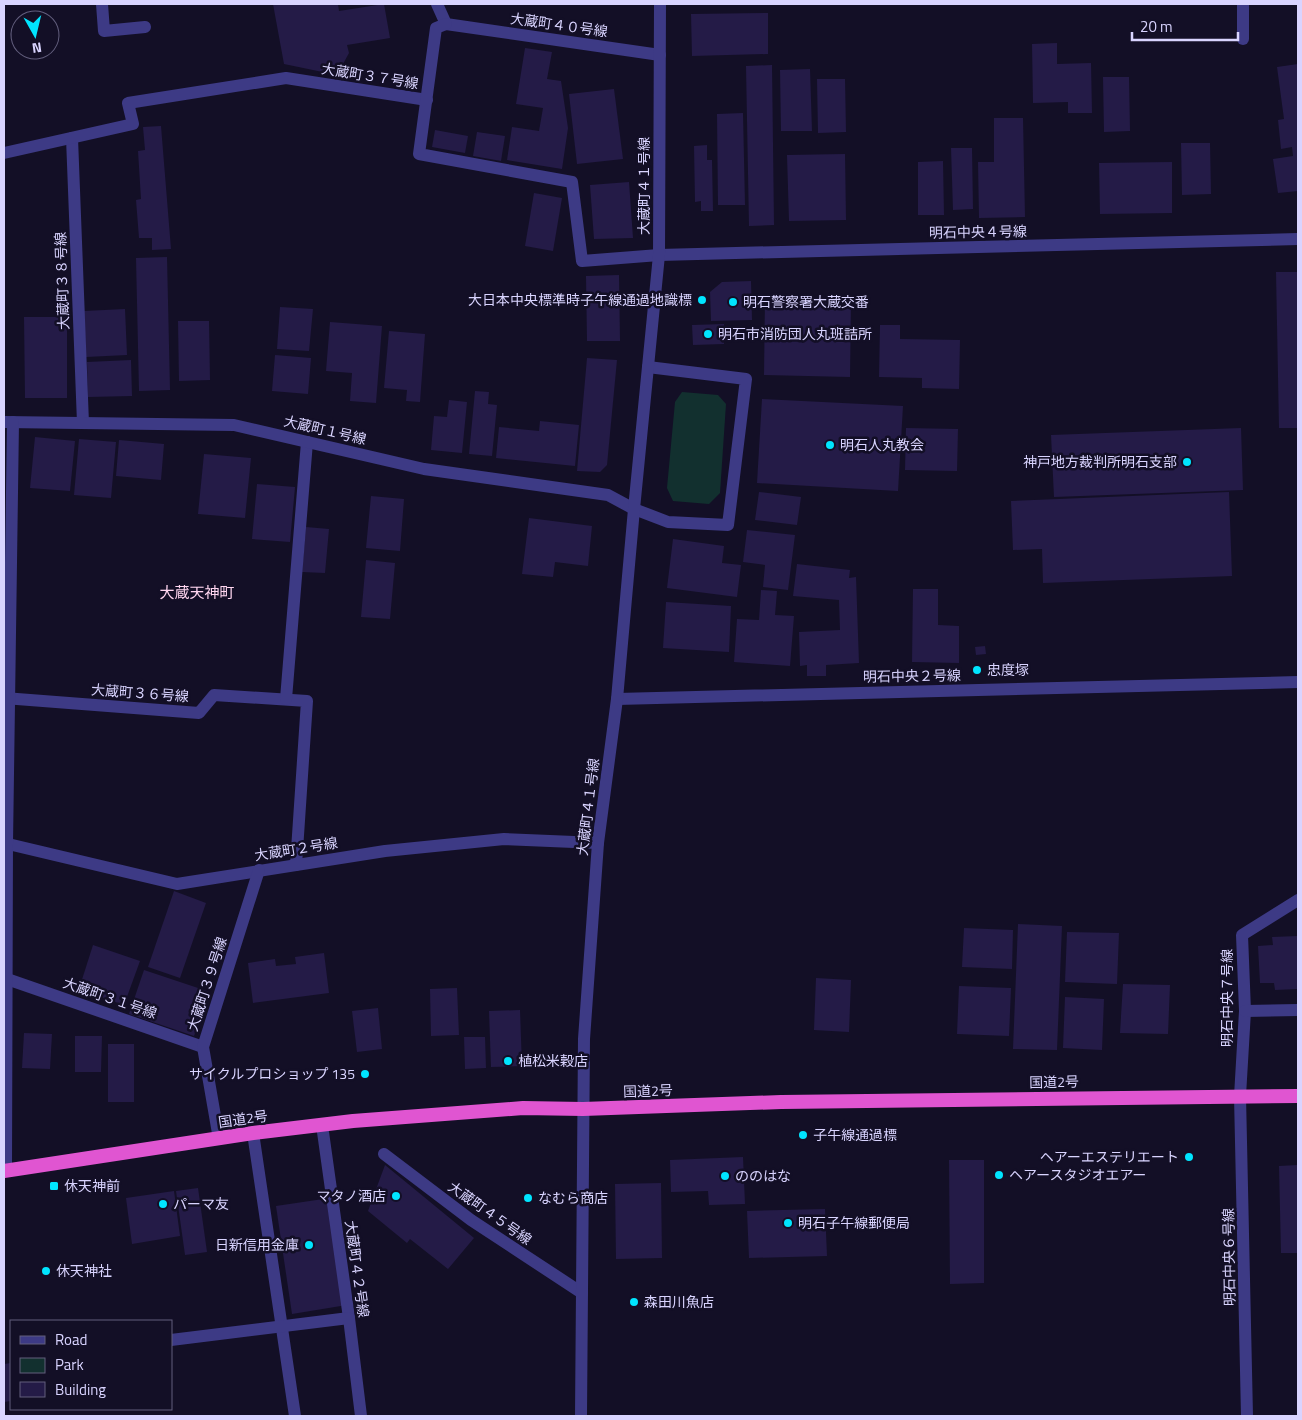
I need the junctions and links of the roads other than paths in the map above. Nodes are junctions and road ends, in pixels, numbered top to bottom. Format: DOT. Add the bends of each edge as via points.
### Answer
graph roads {
  1 [pos="102,4"];
  2 [pos="437,4"];
  3 [pos="660,4"];
  4 [pos="1243,4"];
  5 [pos="446,24"];
  6 [pos="145,27"];
  7 [pos="1244,39"];
  8 [pos="660,55"];
  9 [pos="427,100"];
  10 [pos="72,138"];
  11 [pos="4,153"];
  12 [pos="1298,239"];
  13 [pos="659,255"];
  14 [pos="648,367"];
  15 [pos="8,422"];
  16 [pos="83,423"];
  17 [pos="307,442"];
  18 [pos="634,509"];
  19 [pos="1298,682"];
  20 [pos="6,698"];
  21 [pos="617,698"];
  22 [pos="286,700"];
  23 [pos="6,844"];
  24 [pos="598,844"];
  25 [pos="296,865"];
  26 [pos="259,870"];
  27 [pos="1298,900"];
  28 [pos="5,962"];
  29 [pos="7,979"];
  30 [pos="1298,1010"];
  31 [pos="1245,1011"];
  32 [pos="203,1047"];
  33 [pos="1240,1096"];
  34 [pos="1298,1096"];
  35 [pos="583,1109"];
  36 [pos="322,1125"];
  37 [pos="253,1133"];
  38 [pos="219,1138"];
  39 [pos="384,1154"];
  40 [pos="5,1170"];
  41 [pos="582,1293"];
  42 [pos="348,1318"];
  43 [pos="282,1326"];
  44 [pos="172,1340"];
  45 [pos="295,1416"];
  46 [pos="361,1416"];
  47 [pos="581,1416"];
  48 [pos="1247,1416"];
  1 -- 6 [label="street" via="104,31"];
  2 -- 5 [label="street"];
  3 -- 8 [label="street, 大蔵町４１号線"];
  4 -- 7 [label="street"];
  5 -- 8 [label="street, 大蔵町４０号線"];
  5 -- 9 [label="street" via="436,28"];
  8 -- 13 [label="street, 大蔵町４１号線"];
  9 -- 10 [label="street, 大蔵町３７号線" via="286,78 128,103 133,124"];
  9 -- 13 [label="street, 大蔵町３７号線" via="419,154 572,182 582,261"];
  10 -- 11 [label="street, 大蔵町３７号線"];
  10 -- 16 [label="street, 大蔵町３８号線"];
  12 -- 13 [label="street, 明石中央４号線"];
  13 -- 14 [label="street, 大蔵町４１号線"];
  14 -- 18 [label="street, 大蔵町４１号線"];
  14 -- 18 [label="street" via="746,379 728,525 668,522"];
  15 -- 16 [label="street, 大蔵町１号線"];
  15 -- 20 [label="street"];
  16 -- 17 [label="street, 大蔵町１号線" via="234,425"];
  17 -- 18 [label="street, 大蔵町１号線" via="424,469 608,495"];
  17 -- 22 [label="street"];
  18 -- 21 [label="street, 大蔵町４１号線"];
  19 -- 21 [label="street, 明石中央２号線"];
  20 -- 22 [label="street, 大蔵町３６号線" via="199,713 214,695"];
  20 -- 23 [label="street"];
  21 -- 24 [label="street, 大蔵町４１号線"];
  22 -- 25 [label="street, 大蔵町３６号線" via="307,701"];
  23 -- 26 [label="street, 大蔵町２号線" via="177,884"];
  23 -- 28 [label="street"];
  24 -- 25 [label="street, 大蔵町２号線" via="504,839 385,851"];
  24 -- 35 [label="street, 大蔵町４１号線" via="584,1039"];
  25 -- 26 [label="street, 大蔵町２号線"];
  26 -- 32 [label="street, 大蔵町３９号線"];
  27 -- 31 [label="street, 明石中央７号線" via="1242,936"];
  28 -- 29 [label="street"];
  29 -- 32 [label="street, 大蔵町３１号線"];
  29 -- 40 [label="street"];
  30 -- 31 [label="street"];
  31 -- 33 [label="street, 明石中央７号線"];
  32 -- 38 [label="street, 大蔵町３９号線"];
  33 -- 34 [label="highway, 国道2号"];
  33 -- 35 [label="highway, 国道2号" via="780,1102"];
  33 -- 48 [label="street, 明石中央６号線"];
  35 -- 36 [label="highway, 国道2号" via="523,1108"];
  35 -- 41 [label="street, 大蔵町４１号線"];
  36 -- 37 [label="highway, 国道2号"];
  36 -- 42 [label="street, 大蔵町４２号線"];
  37 -- 38 [label="highway, 国道2号"];
  37 -- 43 [label="street"];
  38 -- 40 [label="highway, 国道2号"];
  39 -- 41 [label="street, 大蔵町４５号線" via="471,1220"];
  41 -- 47 [label="street, 大蔵町４１号線"];
  42 -- 43 [label="street"];
  42 -- 46 [label="street, 大蔵町４２号線"];
  43 -- 44 [label="street"];
  43 -- 45 [label="street"];
}
